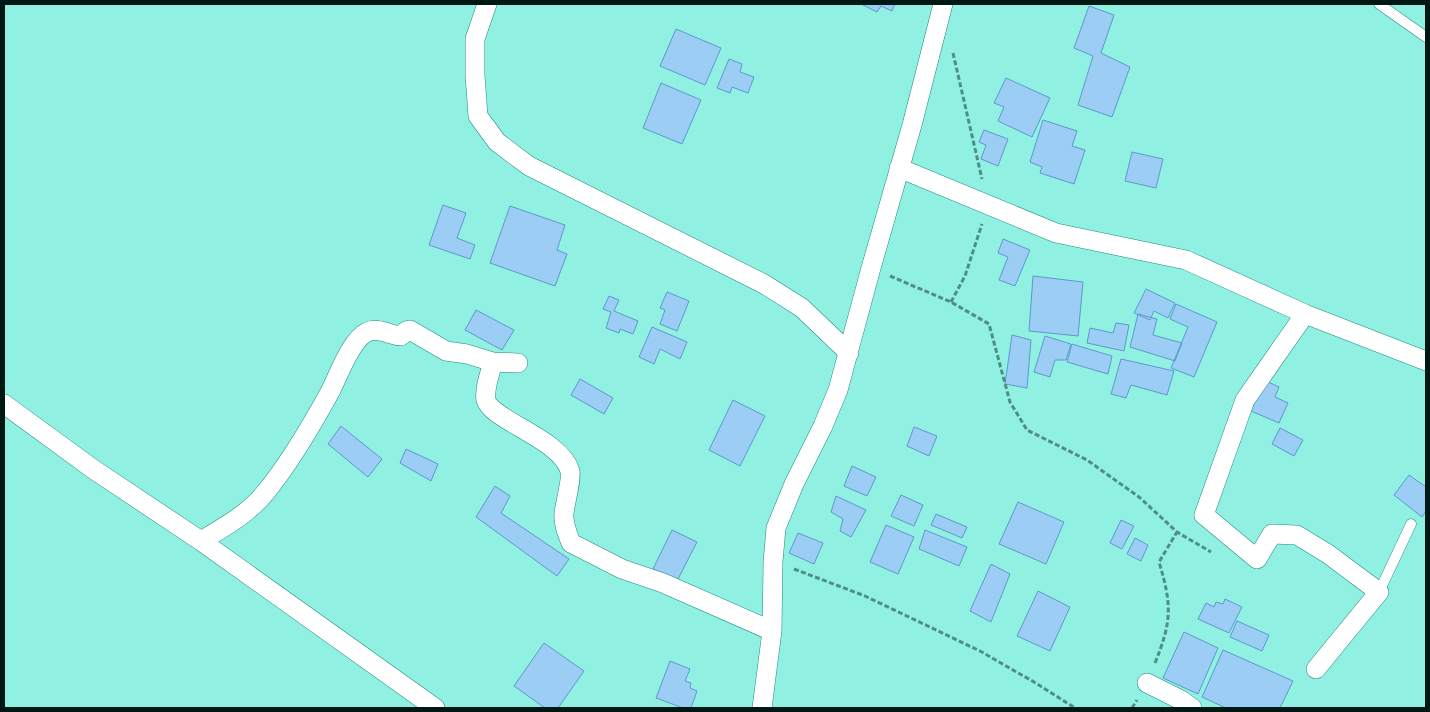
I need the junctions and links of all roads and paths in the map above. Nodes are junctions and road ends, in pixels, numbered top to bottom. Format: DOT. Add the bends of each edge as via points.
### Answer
graph roads {
  1 [pos="487,4"];
  2 [pos="943,4"];
  3 [pos="1379,4"];
  4 [pos="1426,37"];
  5 [pos="951,46"];
  6 [pos="899,168"];
  7 [pos="987,205"];
  8 [pos="871,268"];
  9 [pos="951,302"];
  10 [pos="1305,314"];
  11 [pos="849,353"];
  12 [pos="1426,361"];
  13 [pos="493,362"];
  14 [pos="518,363"];
  15 [pos="4,404"];
  16 [pos="1411,524"];
  17 [pos="1177,532"];
  18 [pos="201,541"];
  19 [pos="1212,552"];
  20 [pos="773,562"];
  21 [pos="1379,592"];
  22 [pos="772,631"];
  23 [pos="1316,669"];
  24 [pos="1147,683"];
  25 [pos="434,708"];
  26 [pos="762,708"];
  27 [pos="1075,708"];
  28 [pos="1132,708"];
  29 [pos="1192,708"];
  1 -- 11 [label="street" via="475,39 478,116 497,142 529,166 764,284 802,308"];
  2 -- 6 [label="street"];
  3 -- 4 [label="lane"];
  5 -- 7 [label="path"];
  6 -- 7 [label="street"];
  6 -- 8 [label="street"];
  7 -- 9 [label="path" via="965,276"];
  7 -- 10 [label="street" via="1056,233 1186,260"];
  8 -- 9 [label="path"];
  8 -- 11 [label="street"];
  9 -- 17 [label="path" via="989,324 1010,402 1027,430 1087,460 1139,497"];
  10 -- 12 [label="street"];
  10 -- 21 [label="street" via="1244,400 1204,515 1257,559 1272,534 1297,535"];
  11 -- 20 [label="street" via="823,426 776,528"];
  13 -- 14 [label="street"];
  13 -- 18 [label="street" via="446,351 410,330 400,336 368,331 354,346 302,438 265,493 246,512"];
  13 -- 22 [label="street" via="486,400 490,408 551,447 571,472 564,515 571,543 622,569 663,583"];
  15 -- 18 [label="street" via="93,469"];
  16 -- 21 [label="lane"];
  17 -- 19 [label="path"];
  17 -- 24 [label="path" via="1159,562 1169,614 1166,637"];
  18 -- 25 [label="street"];
  20 -- 22 [label="street"];
  20 -- 27 [label="path" via="865,596 940,631 1004,664"];
  21 -- 23 [label="street"];
  22 -- 26 [label="street"];
  24 -- 28 [label="path"];
  24 -- 29 [label="street"];
}
